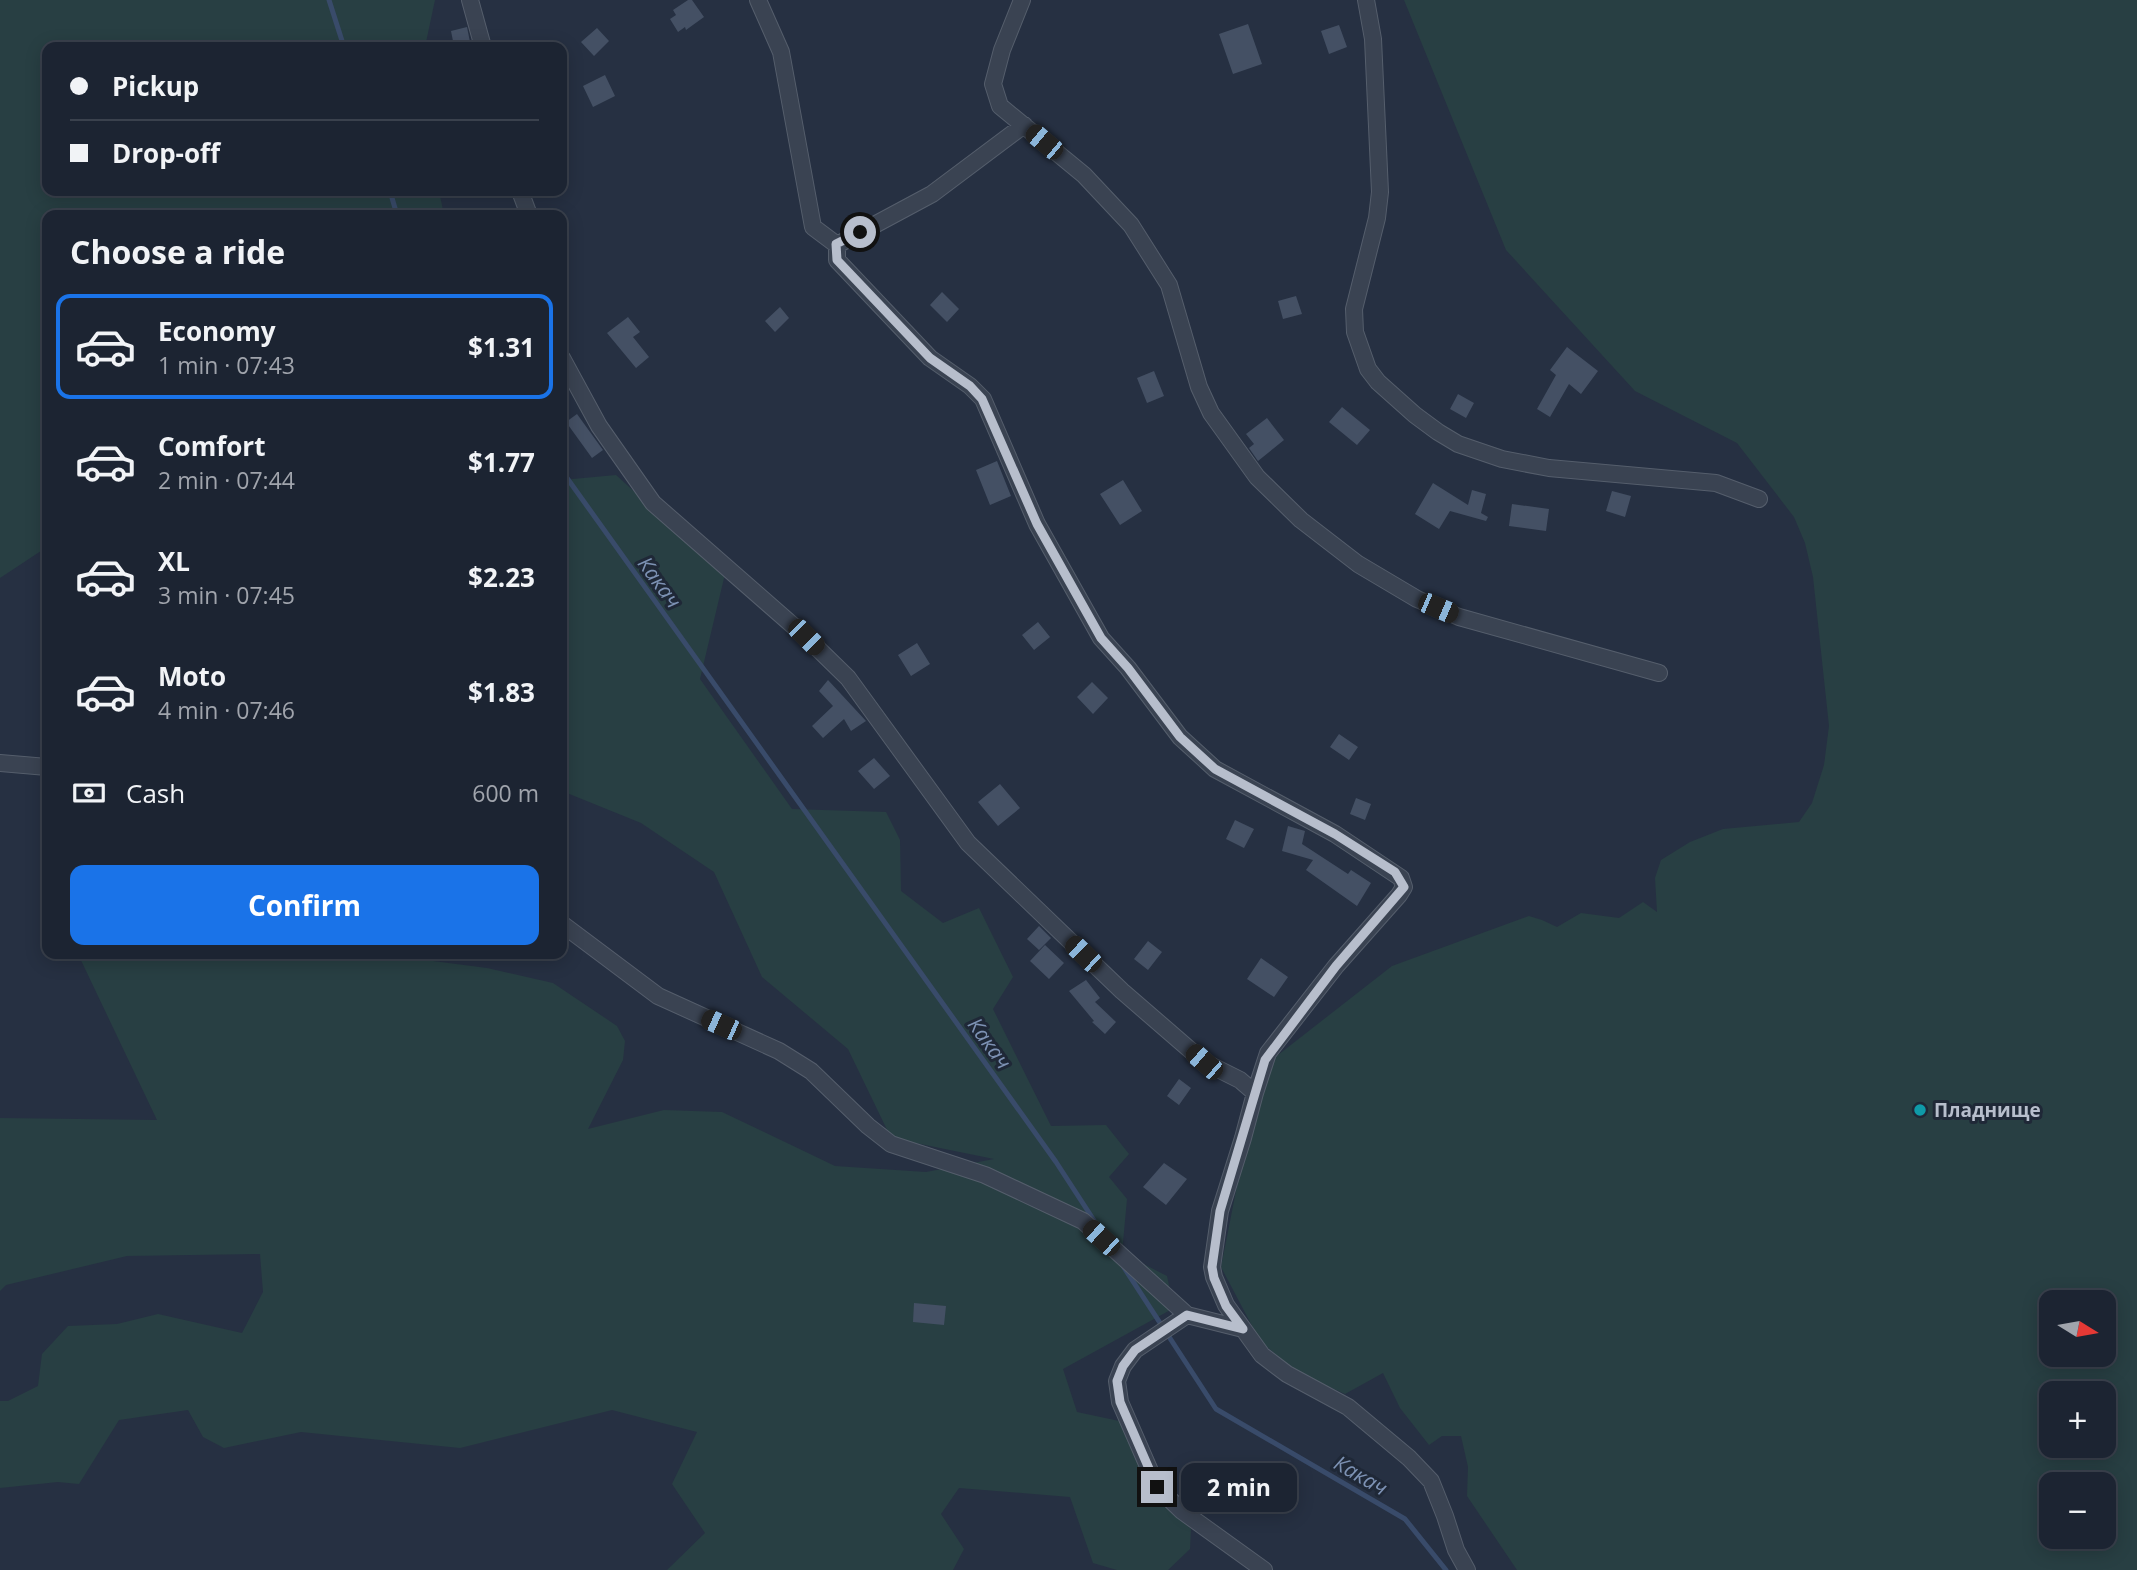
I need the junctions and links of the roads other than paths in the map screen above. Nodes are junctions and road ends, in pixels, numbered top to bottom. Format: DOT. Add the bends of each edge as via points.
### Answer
graph roads {
  1 [pos="470,0"];
  2 [pos="758,0"];
  3 [pos="1022,0"];
  4 [pos="1366,0"];
  5 [pos="482,42"];
  6 [pos="1024,125"];
  7 [pos="836,244"];
  8 [pos="567,367"];
  9 [pos="1759,499"];
  10 [pos="1659,673"];
  11 [pos="0,763"];
  12 [pos="42,767"];
  13 [pos="567,928"];
  14 [pos="1255,1093"];
  15 [pos="1180,1319"];
  16 [pos="1243,1329"];
  17 [pos="1264,1570"];
  18 [pos="1467,1570"];
  1 -- 5 [label="street"];
  2 -- 7 [label="street" via="781,52 813,227"];
  3 -- 6 [label="street" via="993,84 1000,106"];
  4 -- 9 [label="street" via="1373,39 1380,192 1354,309 1361,354 1373,376 1438,432 1502,459 1549,468 1716,483"];
  6 -- 7 [label="street" via="932,194"];
  6 -- 10 [label="street" via="1084,175 1131,225 1168,285 1211,413 1257,477 1301,520 1358,564 1417,599 1460,617"];
  7 -- 14 [label="street" via="837,260 848,273 930,358 982,399 1037,524 1101,638 1180,737 1215,769 1335,834 1401,878 1404,887 1399,895 1268,1053"];
  8 -- 14 [label="street" via="599,426 653,503 848,678 968,843 1122,991 1204,1062"];
  11 -- 12 [label="street"];
  13 -- 15 [label="street" via="658,996 811,1070 891,1144 985,1175 1083,1222"];
  14 -- 16 [label="street" via="1220,1211 1212,1267 1226,1306"];
  15 -- 16 [label="street"];
  15 -- 17 [label="street" via="1135,1350 1123,1366 1117,1381 1120,1402 1157,1487 1182,1511"];
  16 -- 18 [label="street" via="1262,1355 1349,1407 1431,1481 1455,1550"];
}
